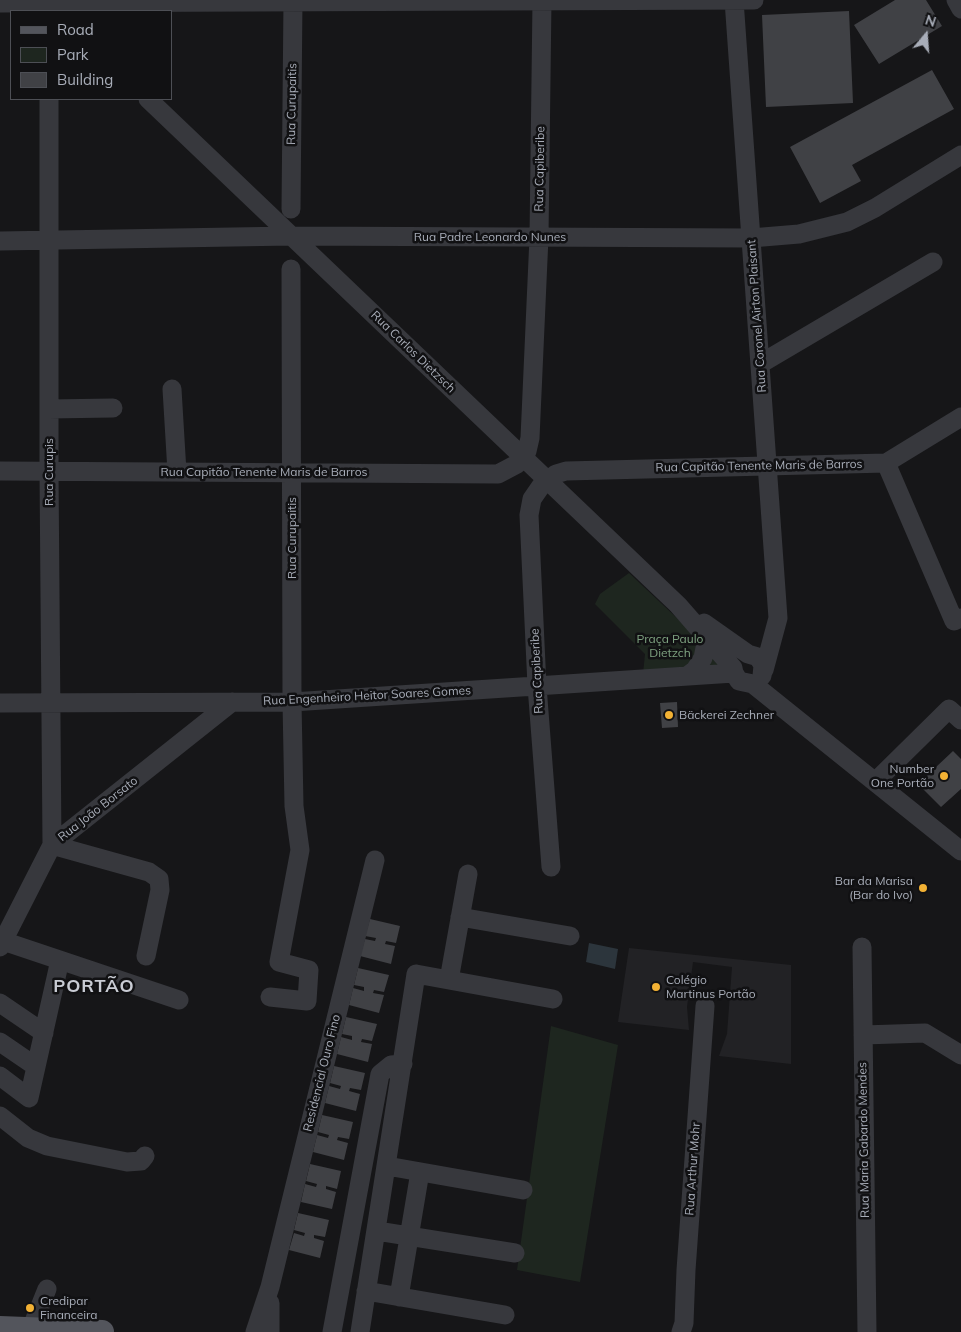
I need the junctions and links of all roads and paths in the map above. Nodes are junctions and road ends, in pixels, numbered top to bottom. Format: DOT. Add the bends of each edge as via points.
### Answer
graph roads {
  1 [pos="734,0"];
  2 [pos="754,0"];
  3 [pos="956,0"];
  4 [pos="293,1"];
  5 [pos="542,1"];
  6 [pos="0,2"];
  7 [pos="49,5"];
  8 [pos="961,9"];
  9 [pos="49,100"];
  10 [pos="149,100"];
  11 [pos="961,155"];
  12 [pos="290,209"];
  13 [pos="291,236"];
  14 [pos="539,237"];
  15 [pos="751,238"];
  16 [pos="0,241"];
  17 [pos="50,241"];
  18 [pos="933,262"];
  19 [pos="291,269"];
  20 [pos="760,364"];
  21 [pos="172,389"];
  22 [pos="113,408"];
  23 [pos="49,409"];
  24 [pos="961,417"];
  25 [pos="523,457"];
  26 [pos="886,463"];
  27 [pos="768,466"];
  28 [pos="0,471"];
  29 [pos="49,471"];
  30 [pos="177,472"];
  31 [pos="291,472"];
  32 [pos="547,480"];
  33 [pos="678,605"];
  34 [pos="958,619"];
  35 [pos="775,632"];
  36 [pos="707,638"];
  37 [pos="748,654"];
  38 [pos="734,670"];
  39 [pos="687,676"];
  40 [pos="760,676"];
  41 [pos="537,686"];
  42 [pos="232,702"];
  43 [pos="292,702"];
  44 [pos="0,703"];
  45 [pos="52,703"];
  46 [pos="961,720"];
  47 [pos="875,782"];
  48 [pos="52,845"];
  49 [pos="961,851"];
  50 [pos="375,860"];
  51 [pos="551,867"];
  52 [pos="468,874"];
  53 [pos="460,917"];
  54 [pos="570,936"];
  55 [pos="1,944"];
  56 [pos="862,947"];
  57 [pos="146,956"];
  58 [pos="60,960"];
  59 [pos="449,980"];
  60 [pos="270,997"];
  61 [pos="553,999"];
  62 [pos="179,1000"];
  63 [pos="0,1003"];
  64 [pos="705,1006"];
  65 [pos="44,1033"];
  66 [pos="863,1035"];
  67 [pos="0,1042"];
  68 [pos="961,1055"];
  69 [pos="403,1064"];
  70 [pos="35,1066"];
  71 [pos="0,1076"];
  72 [pos="0,1116"];
  73 [pos="145,1156"];
  74 [pos="387,1166"];
  75 [pos="420,1172"];
  76 [pos="523,1190"];
  77 [pos="377,1231"];
  78 [pos="409,1236"];
  79 [pos="515,1253"];
  80 [pos="270,1287"];
  81 [pos="47,1289"];
  82 [pos="366,1291"];
  83 [pos="399,1297"];
  84 [pos="505,1315"];
  85 [pos="0,1328"];
  86 [pos="31,1329"];
  87 [pos="64,1331"];
  88 [pos="102,1332"];
  89 [pos="255,1332"];
  90 [pos="270,1332"];
  91 [pos="332,1332"];
  92 [pos="360,1332"];
  93 [pos="681,1332"];
  94 [pos="866,1332"];
  1 -- 2 [label="street"];
  1 -- 5 [label="street"];
  1 -- 15 [label="street, Rua Coronel Airton Plaisant"];
  3 -- 8 [label="street"];
  4 -- 5 [label="street"];
  4 -- 7 [label="street"];
  4 -- 12 [label="street, Rua Curupaitis"];
  5 -- 14 [label="street, Rua Capiberibe"];
  6 -- 7 [label="street"];
  9 -- 17 [label="street, Rua Curupis"];
  10 -- 13 [label="street, Rua Carlos Dietzsch"];
  11 -- 15 [label="street, Rua Padre Leonardo Nunes" via="876,208 847,222 799,234"];
  13 -- 14 [label="street, Rua Padre Leonardo Nunes"];
  13 -- 17 [label="street, Rua Padre Leonardo Nunes"];
  13 -- 25 [label="street, Rua Carlos Dietzsch"];
  14 -- 15 [label="street, Rua Padre Leonardo Nunes"];
  14 -- 25 [label="street, Rua Capiberibe" via="530,438"];
  15 -- 20 [label="street, Rua Coronel Airton Plaisant"];
  16 -- 17 [label="street, Rua Padre Leonardo Nunes"];
  17 -- 23 [label="street, Rua Curupis"];
  18 -- 20 [label="street"];
  19 -- 31 [label="street, Rua Curupaitis"];
  20 -- 27 [label="street, Rua Coronel Airton Plaisant"];
  21 -- 30 [label="street"];
  22 -- 23 [label="street"];
  23 -- 29 [label="street, Rua Curupis"];
  24 -- 26 [label="street"];
  25 -- 31 [label="street, Rua Capitão Tenente Maris de Barros" via="514,467 498,474"];
  25 -- 32 [label="street, Rua Carlos Dietzsch"];
  26 -- 27 [label="street, Rua Capitão Tenente Maris de Barros"];
  26 -- 34 [label="street"];
  27 -- 32 [label="street, Rua Capitão Tenente Maris de Barros" via="566,471"];
  27 -- 35 [label="street, Rua Coronel Airton Plaisant" via="778,618"];
  28 -- 29 [label="street, Rua Capitão Tenente Maris de Barros"];
  29 -- 30 [label="street, Rua Capitão Tenente Maris de Barros"];
  29 -- 45 [label="street, Rua Curupis"];
  30 -- 31 [label="street, Rua Capitão Tenente Maris de Barros"];
  31 -- 43 [label="street, Rua Curupaitis"];
  32 -- 33 [label="street, Rua Carlos Dietzsch"];
  32 -- 41 [label="street, Rua Capiberibe" via="536,492 528,515"];
  33 -- 36 [label="street, Rua Carlos Dietzsch"];
  33 -- 37 [label="street, Rua Carlos Dietzsch"];
  35 -- 37 [label="street"];
  35 -- 40 [label="street, Rua Coronel Airton Plaisant"];
  36 -- 38 [label="street, Rua Carlos Dietzsch"];
  36 -- 39 [label="street" via="703,658"];
  37 -- 38 [label="street" via="738,658"];
  37 -- 40 [label="street, Rua Carlos Dietzsch" via="761,661"];
  38 -- 39 [label="street, Rua Engenheiro Heitor Soares Gomes"];
  38 -- 40 [label="street, Rua Carlos Dietzsch" via="739,681"];
  39 -- 41 [label="street, Rua Engenheiro Heitor Soares Gomes"];
  40 -- 47 [label="street, Rua Carlos Dietzsch" via="815,733"];
  41 -- 43 [label="street, Rua Engenheiro Heitor Soares Gomes"];
  41 -- 51 [label="street, Rua Capiberibe"];
  42 -- 43 [label="street, Rua Engenheiro Heitor Soares Gomes"];
  42 -- 45 [label="street, Rua Engenheiro Heitor Soares Gomes"];
  42 -- 48 [label="street, Rua João Borsato"];
  43 -- 60 [label="street, Rua Curupaitis" via="294,806 300,850 279,962 309,970 307,1001"];
  44 -- 45 [label="street, Rua Engenheiro Heitor Soares Gomes"];
  45 -- 48 [label="street, Rua Curupis"];
  46 -- 47 [label="street" via="949,709"];
  47 -- 49 [label="street, Rua Carlos Dietzsch"];
  48 -- 55 [label="street, Rua João Borsato"];
  48 -- 57 [label="street" via="149,872 159,879 160,890"];
  50 -- 80 [label="street, Residencial Ouro Fino"];
  52 -- 53 [label="street"];
  53 -- 54 [label="street"];
  53 -- 59 [label="street"];
  55 -- 58 [label="street"];
  56 -- 66 [label="street, Rua Maria Gabardo Mendes"];
  58 -- 62 [label="street"];
  58 -- 65 [label="street"];
  59 -- 61 [label="street"];
  59 -- 69 [label="street" via="416,974"];
  63 -- 65 [label="street"];
  64 -- 93 [label="street, Rua Arthur Mohr"];
  65 -- 70 [label="street"];
  66 -- 68 [label="street" via="925,1033"];
  66 -- 94 [label="street, Rua Maria Gabardo Mendes"];
  67 -- 70 [label="street"];
  69 -- 74 [label="street"];
  69 -- 91 [label="street" via="391,1065 380,1074"];
  70 -- 71 [label="street" via="29,1098"];
  72 -- 73 [label="street" via="28,1138 47,1146 128,1162 141,1161"];
  74 -- 75 [label="street"];
  74 -- 77 [label="street"];
  75 -- 76 [label="street"];
  75 -- 78 [label="street"];
  77 -- 78 [label="street"];
  77 -- 82 [label="street"];
  78 -- 79 [label="street"];
  78 -- 83 [label="street"];
  80 -- 89 [label="street, Residencial Ouro Fino"];
  80 -- 90 [label="street, Residencial Ouro Fino"];
  81 -- 86 [label="street"];
  82 -- 83 [label="street"];
  82 -- 92 [label="street"];
  83 -- 84 [label="street"];
  85 -- 86 [label="main road"];
  86 -- 87 [label="main road"];
  87 -- 88 [label="main road"];
}
